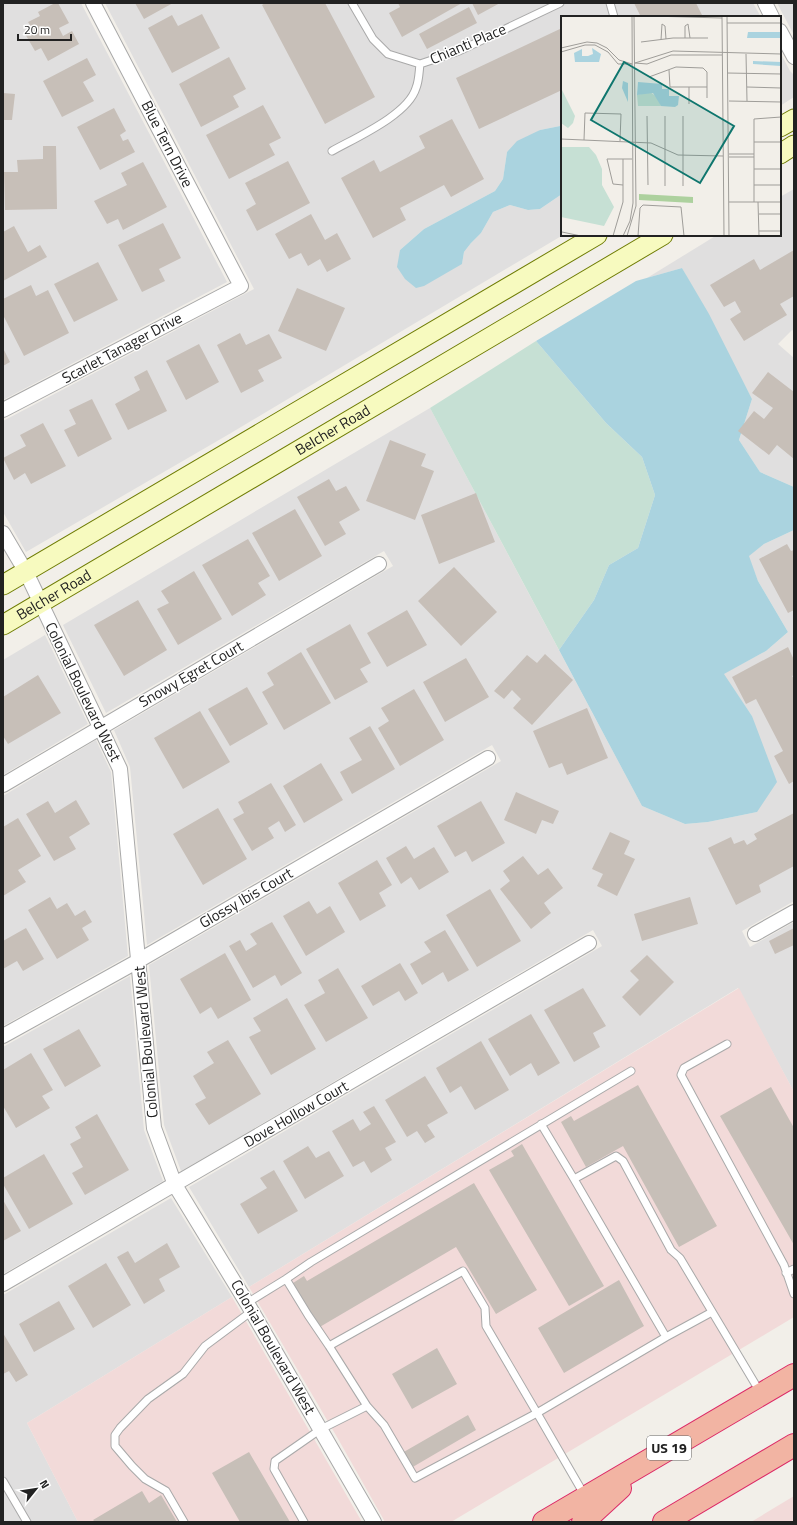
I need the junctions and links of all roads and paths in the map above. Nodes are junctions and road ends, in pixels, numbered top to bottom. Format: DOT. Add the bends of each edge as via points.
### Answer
graph roads {
  1 [pos="93,3"];
  2 [pos="352,3"];
  3 [pos="560,3"];
  4 [pos="610,3"];
  5 [pos="765,3"];
  6 [pos="614,16"];
  7 [pos="772,16"];
  8 [pos="781,33"];
  9 [pos="794,57"];
  10 [pos="420,64"];
  11 [pos="794,119"];
  12 [pos="781,126"];
  13 [pos="794,145"];
  14 [pos="332,151"];
  15 [pos="781,153"];
  16 [pos="794,158"];
  17 [pos="781,165"];
  18 [pos="595,236"];
  19 [pos="661,236"];
  20 [pos="241,286"];
  21 [pos="3,410"];
  22 [pos="3,533"];
  23 [pos="379,564"];
  24 [pos="26,572"];
  25 [pos="3,586"];
  26 [pos="40,603"];
  27 [pos="3,625"];
  28 [pos="101,727"];
  29 [pos="488,758"];
  30 [pos="3,785"];
  31 [pos="794,912"];
  32 [pos="755,934"];
  33 [pos="589,943"];
  34 [pos="138,961"];
  35 [pos="3,1036"];
  36 [pos="728,1044"];
  37 [pos="631,1071"];
  38 [pos="541,1124"];
  39 [pos="574,1179"];
  40 [pos="175,1185"];
  41 [pos="794,1269"];
  42 [pos="786,1273"];
  43 [pos="286,1279"];
  44 [pos="3,1284"];
  45 [pos="794,1294"];
  46 [pos="250,1307"];
  47 [pos="712,1312"];
  48 [pos="666,1337"];
  49 [pos="329,1346"];
  50 [pos="794,1375"];
  51 [pos="761,1394"];
  52 [pos="367,1406"];
  53 [pos="537,1413"];
  54 [pos="321,1429"];
  55 [pos="794,1435"];
  56 [pos="794,1445"];
  57 [pos="653,1458"];
  58 [pos="755,1469"];
  59 [pos="3,1481"];
  60 [pos="585,1498"];
  61 [pos="27,1522"];
  62 [pos="184,1522"];
  63 [pos="304,1522"];
  64 [pos="374,1522"];
  65 [pos="544,1522"];
  66 [pos="583,1522"];
  67 [pos="664,1522"];
  1 -- 20 [label="street, Blue Tern Drive"];
  2 -- 10 [label="lane, Chianti Place" via="373,40 388,54"];
  3 -- 10 [label="lane, Chianti Place" via="459,51"];
  4 -- 6 [label="lane"];
  5 -- 7 [label="street"];
  8 -- 9 [label="street"];
  10 -- 14 [label="lane" via="416,89 405,106 388,120"];
  11 -- 12 [label="main road"];
  13 -- 15 [label="main road"];
  16 -- 17 [label="main road"];
  18 -- 24 [label="main road"];
  19 -- 26 [label="main road, Belcher Road"];
  20 -- 21 [label="street, Scarlet Tanager Drive"];
  22 -- 24 [label="street, Colonial Boulevard West"];
  23 -- 28 [label="street, Snowy Egret Court"];
  24 -- 25 [label="main road"];
  24 -- 26 [label="street, Colonial Boulevard West"];
  26 -- 27 [label="main road, Belcher Road"];
  26 -- 28 [label="street, Colonial Boulevard West"];
  28 -- 30 [label="street, Snowy Egret Court"];
  28 -- 34 [label="street, Colonial Boulevard West" via="120,769"];
  29 -- 34 [label="street, Glossy Ibis Court"];
  31 -- 32 [label="street"];
  33 -- 40 [label="street, Dove Hollow Court"];
  34 -- 35 [label="street, Glossy Ibis Court"];
  34 -- 40 [label="street, Colonial Boulevard West" via="154,1128"];
  36 -- 42 [label="lane" via="684,1068 681,1075"];
  37 -- 38 [label="lane"];
  38 -- 39 [label="lane"];
  38 -- 43 [label="lane"];
  39 -- 47 [label="lane" via="616,1156 623,1161 671,1250 680,1258"];
  39 -- 48 [label="lane"];
  40 -- 44 [label="street, Dove Hollow Court"];
  40 -- 46 [label="street, Colonial Boulevard West"];
  41 -- 42 [label="lane"];
  42 -- 45 [label="lane"];
  43 -- 46 [label="lane"];
  43 -- 49 [label="lane"];
  46 -- 54 [label="street, Colonial Boulevard West"];
  46 -- 62 [label="lane" via="205,1346 183,1374 148,1399 115,1435 115,1446 145,1479 166,1491"];
  47 -- 48 [label="lane"];
  47 -- 51 [label="lane"];
  48 -- 53 [label="lane"];
  49 -- 52 [label="lane"];
  49 -- 53 [label="lane" via="463,1271 485,1308 486,1326"];
  50 -- 51 [label="highway, US 19"];
  51 -- 57 [label="highway, US 19"];
  52 -- 53 [label="lane" via="384,1425 415,1478"];
  52 -- 54 [label="lane"];
  53 -- 60 [label="lane"];
  54 -- 63 [label="lane" via="275,1461 274,1469"];
  54 -- 64 [label="street, Colonial Boulevard West"];
  55 -- 58 [label="highway"];
  56 -- 58 [label="highway"];
  57 -- 60 [label="highway, US 19"];
  57 -- 66 [label="highway"];
  58 -- 67 [label="highway"];
  59 -- 61 [label="lane"];
  60 -- 65 [label="highway, US 19"];
}
